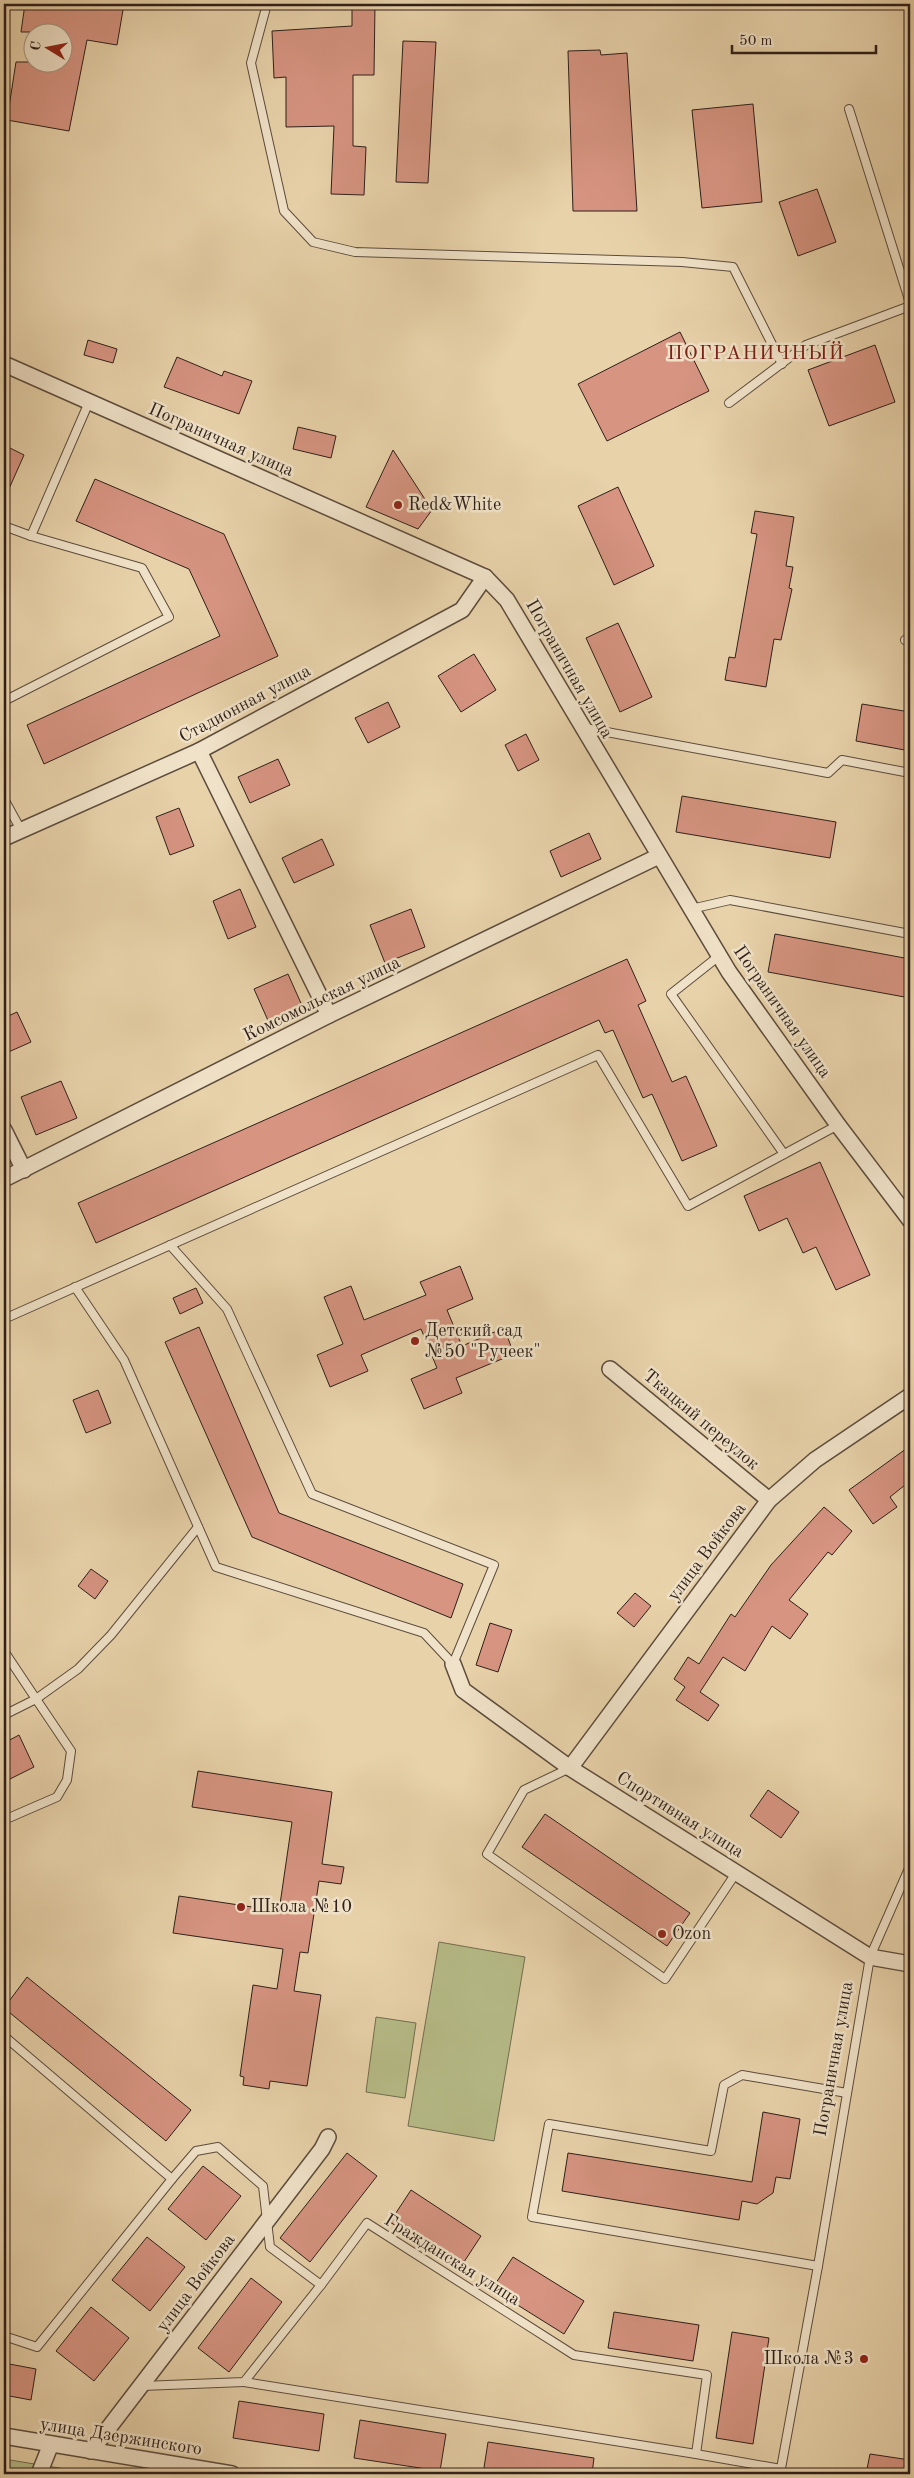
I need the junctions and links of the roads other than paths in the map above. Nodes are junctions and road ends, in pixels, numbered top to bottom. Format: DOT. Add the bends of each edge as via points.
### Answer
graph roads {
  1 [pos="267,4"];
  2 [pos="849,109"];
  3 [pos="910,304"];
  4 [pos="4,364"];
  5 [pos="782,364"];
  6 [pos="89,402"];
  7 [pos="729,403"];
  8 [pos="4,526"];
  9 [pos="31,536"];
  10 [pos="485,577"];
  11 [pos="4,701"];
  12 [pos="582,728"];
  13 [pos="199,751"];
  14 [pos="910,773"];
  15 [pos="4,799"];
  16 [pos="21,830"];
  17 [pos="4,838"];
  18 [pos="659,856"];
  19 [pos="691,909"];
  20 [pos="910,934"];
  21 [pos="720,956"];
  22 [pos="329,1015"];
  23 [pos="838,1124"];
  24 [pos="4,1130"];
  25 [pos="784,1154"];
  26 [pos="24,1170"];
  27 [pos="4,1179"];
  28 [pos="910,1220"];
  29 [pos="170,1245"];
  30 [pos="74,1287"];
  31 [pos="4,1319"];
  32 [pos="610,1369"];
  33 [pos="910,1396"];
  34 [pos="768,1500"];
  35 [pos="198,1527"];
  36 [pos="4,1651"];
  37 [pos="453,1664"];
  38 [pos="36,1699"];
  39 [pos="4,1715"];
  40 [pos="570,1768"];
  41 [pos="4,1820"];
  42 [pos="910,1866"];
  43 [pos="736,1873"];
  44 [pos="870,1957"];
  45 [pos="910,1964"];
  46 [pos="4,2036"];
  47 [pos="847,2093"];
  48 [pos="328,2137"];
  49 [pos="172,2179"];
  50 [pos="266,2221"];
  51 [pos="818,2266"];
  52 [pos="321,2285"];
  53 [pos="4,2336"];
  54 [pos="244,2382"];
  55 [pos="140,2386"];
  56 [pos="4,2436"];
  57 [pos="51,2444"];
  58 [pos="90,2451"];
  59 [pos="696,2454"];
  60 [pos="780,2472"];
  61 [pos="40,2474"];
  62 [pos="232,2474"];
  1 -- 5 [label="lane" via="251,63 284,211 314,242 355,252 682,262 733,267"];
  2 -- 3 [label="lane"];
  3 -- 5 [label="lane" via="806,346"];
  4 -- 6 [label="street, Пограничная улица"];
  5 -- 7 [label="lane"];
  6 -- 9 [label="lane"];
  6 -- 10 [label="street, Пограничная улица"];
  8 -- 9 [label="lane"];
  9 -- 11 [label="lane" via="142,568 169,617"];
  10 -- 12 [label="street, Пограничная улица" via="507,600"];
  10 -- 13 [label="street, Стадионная улица" via="462,610"];
  12 -- 14 [label="lane" via="828,773 842,760"];
  12 -- 18 [label="street, Пограничная улица"];
  13 -- 16 [label="street, Стадионная улица"];
  13 -- 22 [label="street"];
  15 -- 16 [label="lane"];
  16 -- 17 [label="street, Стадионная улица"];
  18 -- 19 [label="street, Пограничная улица"];
  18 -- 22 [label="street, Комсомольская улица"];
  19 -- 20 [label="lane" via="730,900"];
  19 -- 21 [label="street, Пограничная улица"];
  21 -- 23 [label="street, Пограничная улица"];
  21 -- 25 [label="lane" via="670,994"];
  22 -- 26 [label="street, Комсомольская улица"];
  23 -- 25 [label="lane"];
  23 -- 28 [label="street, Пограничная улица"];
  24 -- 26 [label="street"];
  25 -- 29 [label="lane" via="688,1206 598,1055"];
  26 -- 27 [label="street, Комсомольская улица"];
  29 -- 30 [label="lane"];
  29 -- 37 [label="lane" via="227,1309 312,1494 494,1565"];
  30 -- 31 [label="lane"];
  30 -- 35 [label="lane" via="124,1360"];
  32 -- 34 [label="street, Ткацкий переулок"];
  33 -- 34 [label="street, улица Войкова" via="815,1460"];
  34 -- 40 [label="street, улица Войкова"];
  35 -- 37 [label="lane" via="216,1568 424,1633"];
  35 -- 38 [label="lane" via="78,1669"];
  36 -- 38 [label="lane"];
  37 -- 40 [label="street, Спортивная улица" via="462,1690"];
  38 -- 39 [label="lane"];
  38 -- 41 [label="lane" via="70,1751 67,1780 57,1797"];
  40 -- 43 [label="street, Спортивная улица"];
  40 -- 43 [label="lane" via="524,1790 487,1854 665,1979"];
  42 -- 44 [label="lane, Пограничная улица"];
  43 -- 44 [label="street, Спортивная улица"];
  44 -- 45 [label="street, Спортивная улица"];
  44 -- 47 [label="lane, Пограничная улица"];
  46 -- 49 [label="lane"];
  47 -- 51 [label="lane, Пограничная улица"];
  47 -- 51 [label="lane" via="742,2075 724,2085 711,2152 549,2124 532,2217"];
  48 -- 50 [label="street, улица Войкова"];
  49 -- 50 [label="lane" via="196,2151 218,2147 263,2186"];
  49 -- 53 [label="lane" via="37,2347"];
  50 -- 52 [label="lane" via="270,2247"];
  50 -- 55 [label="street, улица Войкова"];
  51 -- 60 [label="lane, Пограничная улица"];
  52 -- 54 [label="lane"];
  52 -- 59 [label="lane, Гражданская улица" via="367,2223 574,2355 707,2375"];
  54 -- 55 [label="lane"];
  54 -- 59 [label="lane"];
  55 -- 58 [label="street, улица Войкова"];
  56 -- 57 [label="street, улица Дзержинского"];
  57 -- 58 [label="street, улица Дзержинского"];
  57 -- 61 [label="street"];
  58 -- 62 [label="street, улица Дзержинского"];
  59 -- 60 [label="lane"];
}
